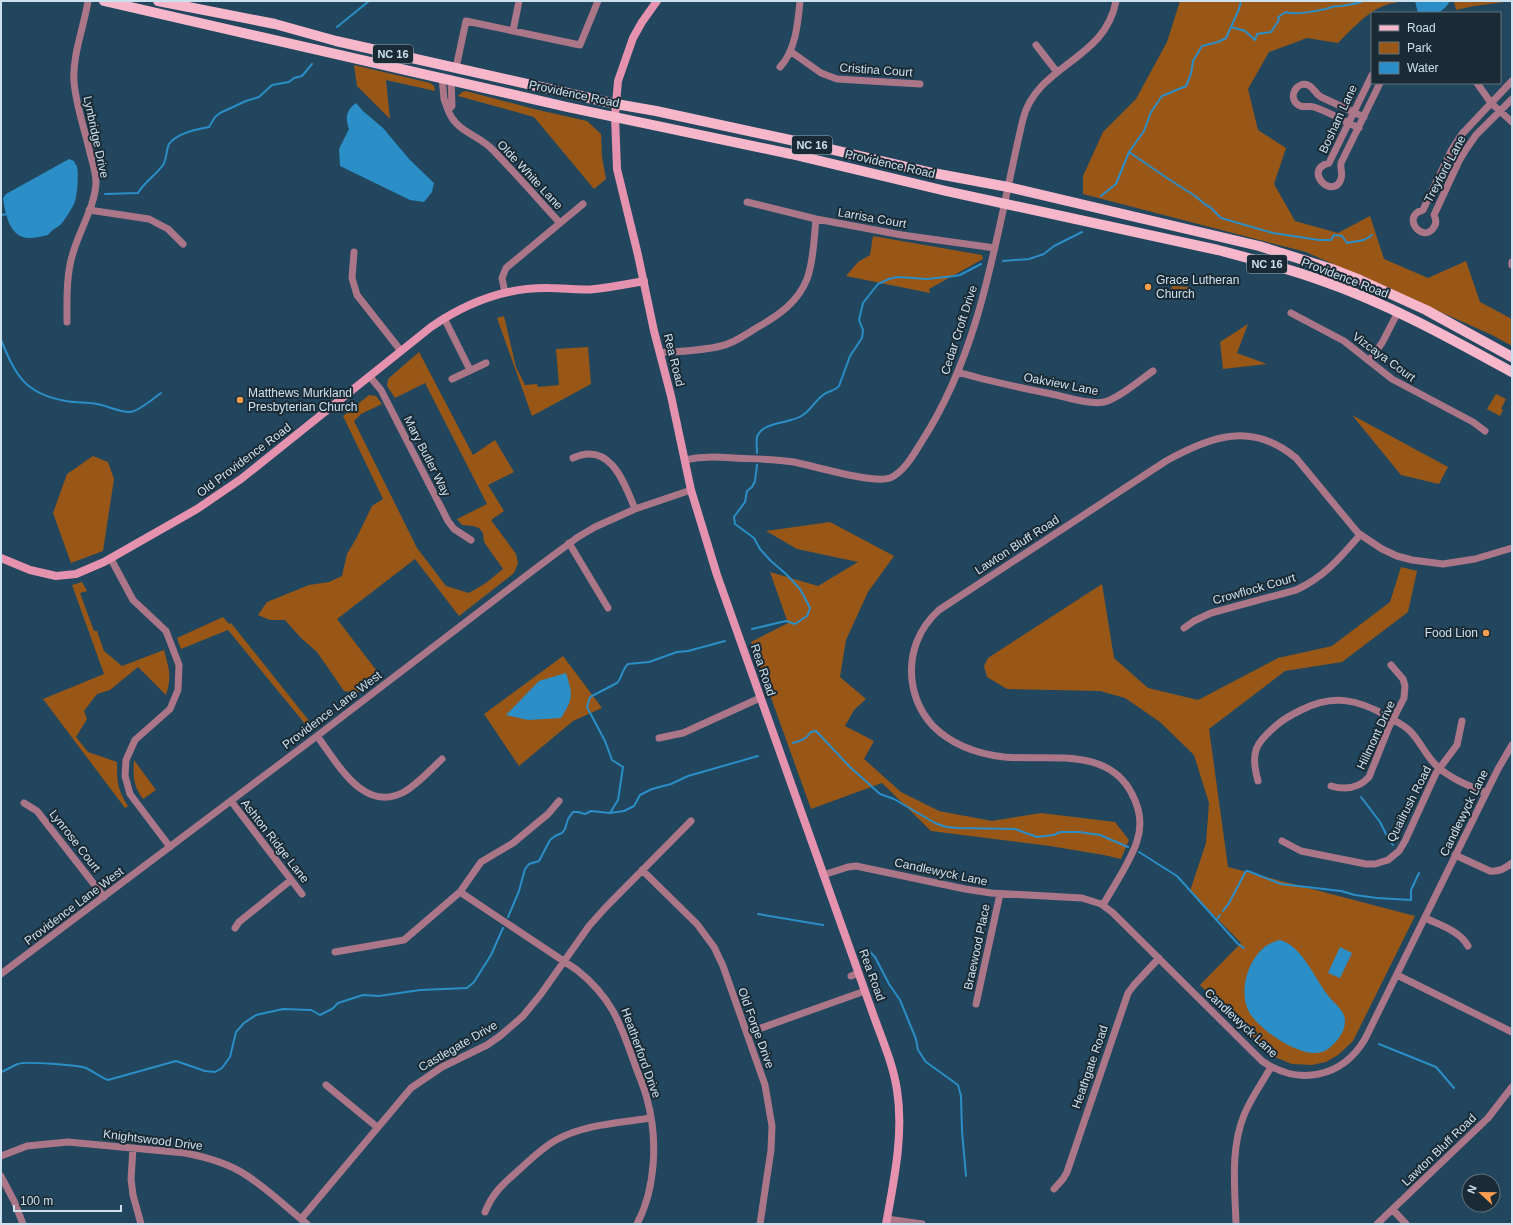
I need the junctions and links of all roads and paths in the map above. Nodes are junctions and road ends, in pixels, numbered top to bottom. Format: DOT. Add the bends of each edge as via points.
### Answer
graph roads {
  1 [pos="88,1"];
  2 [pos="104,1"];
  3 [pos="158,1"];
  4 [pos="519,1"];
  5 [pos="598,1"];
  6 [pos="656,1"];
  7 [pos="800,1"];
  8 [pos="1116,1"];
  9 [pos="187,4"];
  10 [pos="513,30"];
  11 [pos="1036,45"];
  12 [pos="790,51"];
  13 [pos="780,67"];
  14 [pos="456,68"];
  15 [pos="1057,72"];
  16 [pos="1371,77"];
  17 [pos="447,78"];
  18 [pos="1512,81"];
  19 [pos="920,84"];
  20 [pos="1380,84"];
  21 [pos="1478,84"];
  22 [pos="1316,94"];
  23 [pos="1512,99"];
  24 [pos="1491,103"];
  25 [pos="616,104"];
  26 [pos="1310,106"];
  27 [pos="1353,112"];
  28 [pos="1499,112"];
  29 [pos="614,116"];
  30 [pos="1364,117"];
  31 [pos="1512,122"];
  32 [pos="1348,123"];
  33 [pos="1359,128"];
  34 [pos="1449,156"];
  35 [pos="1459,161"];
  36 [pos="1329,163"];
  37 [pos="1340,168"];
  38 [pos="1008,187"];
  39 [pos="747,202"];
  40 [pos="583,204"];
  41 [pos="1005,204"];
  42 [pos="88,210"];
  43 [pos="1423,210"];
  44 [pos="1434,215"];
  45 [pos="816,219"];
  46 [pos="560,223"];
  47 [pos="183,244"];
  48 [pos="995,248"];
  49 [pos="354,252"];
  50 [pos="1512,262"];
  51 [pos="1512,265"];
  52 [pos="644,281"];
  53 [pos="505,293"];
  54 [pos="1398,312"];
  55 [pos="1291,313"];
  56 [pos="444,318"];
  57 [pos="67,322"];
  58 [pos="401,351"];
  59 [pos="660,353"];
  60 [pos="1512,357"];
  61 [pos="1369,361"];
  62 [pos="486,363"];
  63 [pos="470,370"];
  64 [pos="1153,371"];
  65 [pos="958,372"];
  66 [pos="1512,372"];
  67 [pos="370,377"];
  68 [pos="452,379"];
  69 [pos="1485,431"];
  70 [pos="573,458"];
  71 [pos="685,460"];
  72 [pos="691,490"];
  73 [pos="635,508"];
  74 [pos="1360,535"];
  75 [pos="472,540"];
  76 [pos="569,544"];
  77 [pos="1512,548"];
  78 [pos="1,558"];
  79 [pos="111,558"];
  80 [pos="608,608"];
  81 [pos="1184,628"];
  82 [pos="1391,665"];
  83 [pos="760,698"];
  84 [pos="1394,720"];
  85 [pos="1462,721"];
  86 [pos="318,736"];
  87 [pos="659,738"];
  88 [pos="1512,745"];
  89 [pos="442,759"];
  90 [pos="1439,768"];
  91 [pos="1258,781"];
  92 [pos="1331,786"];
  93 [pos="1486,794"];
  94 [pos="231,801"];
  95 [pos="559,801"];
  96 [pos="24,803"];
  97 [pos="691,821"];
  98 [pos="1282,841"];
  99 [pos="170,847"];
  100 [pos="1455,855"];
  101 [pos="1512,863"];
  102 [pos="642,870"];
  103 [pos="823,875"];
  104 [pos="291,880"];
  105 [pos="460,892"];
  106 [pos="302,894"];
  107 [pos="1000,894"];
  108 [pos="104,897"];
  109 [pos="1103,905"];
  110 [pos="1425,918"];
  111 [pos="235,928"];
  112 [pos="1468,946"];
  113 [pos="335,952"];
  114 [pos="1159,958"];
  115 [pos="564,961"];
  116 [pos="2,971"];
  117 [pos="1397,975"];
  118 [pos="865,991"];
  119 [pos="976,1004"];
  120 [pos="1512,1032"];
  121 [pos="746,1033"];
  122 [pos="1271,1067"];
  123 [pos="326,1085"];
  124 [pos="1512,1087"];
  125 [pos="652,1118"];
  126 [pos="377,1126"];
  127 [pos="133,1148"];
  128 [pos="1,1156"];
  129 [pos="1,1176"];
  130 [pos="1054,1189"];
  131 [pos="1393,1210"];
  132 [pos="485,1212"];
  133 [pos="301,1219"];
  134 [pos="887,1221"];
  135 [pos="23,1224"];
  136 [pos="140,1224"];
  137 [pos="307,1224"];
  138 [pos="637,1224"];
  139 [pos="760,1224"];
  140 [pos="922,1224"];
  141 [pos="1236,1224"];
  142 [pos="1378,1224"];
  143 [pos="1406,1224"];
  1 -- 42 [label="street, Lynbridge Drive" via="74,81 95,175 95,193"];
  2 -- 17 [label="main road, Providence Road / NC 16"];
  3 -- 9 [label="main road, Providence Road / NC 16"];
  4 -- 10 [label="street"];
  5 -- 10 [label="street" via="580,45"];
  6 -- 25 [label="main road, Rea Road" via="629,47 618,81"];
  7 -- 12 [label="street"];
  8 -- 15 [label="street, Cedar Croft Drive" via="1112,17 1101,36"];
  9 -- 14 [label="main road, Providence Road / NC 16"];
  10 -- 14 [label="street" via="466,21"];
  11 -- 15 [label="street"];
  12 -- 13 [label="street"];
  12 -- 19 [label="street, Cristina Court" via="821,73 836,79"];
  14 -- 25 [label="main road, Providence Road / NC 16"];
  15 -- 38 [label="street, Cedar Croft Drive" via="1036,92 1029,104"];
  16 -- 27 [label="street, Bosham Lane"];
  17 -- 29 [label="main road, Providence Road / NC 16"];
  17 -- 46 [label="street, Olde White Lane" via="444,99 456,123 492,149"];
  18 -- 24 [label="street, Treyford Lane"];
  20 -- 30 [label="street, Bosham Lane"];
  21 -- 24 [label="street"];
  22 -- 26 [label="street"];
  22 -- 26 [label="street" via="1306,84 1295,89 1293,96 1296,103 1302,107"];
  22 -- 27 [label="street"];
  23 -- 28 [label="street, Treyford Lane"];
  24 -- 28 [label="street"];
  24 -- 34 [label="street, Treyford Lane" via="1462,134"];
  25 -- 29 [label="main road, Rea Road"];
  25 -- 38 [label="main road, Providence Road / NC 16"];
  26 -- 32 [label="street"];
  27 -- 30 [label="street"];
  27 -- 32 [label="street, Bosham Lane"];
  28 -- 31 [label="street"];
  28 -- 35 [label="street, Treyford Lane" via="1476,135"];
  29 -- 41 [label="main road, Providence Road / NC 16"];
  29 -- 52 [label="main road, Rea Road" via="617,170"];
  30 -- 33 [label="street, Bosham Lane"];
  32 -- 33 [label="street"];
  32 -- 36 [label="street, Bosham Lane"];
  33 -- 37 [label="street, Bosham Lane"];
  34 -- 35 [label="street"];
  34 -- 43 [label="street, Treyford Lane"];
  35 -- 44 [label="street, Treyford Lane"];
  36 -- 37 [label="street"];
  36 -- 37 [label="street, Bosham Lane" via="1322,166 1318,174 1320,181 1325,185 1331,187 1338,183 1342,176"];
  38 -- 41 [label="street, Cedar Croft Drive"];
  38 -- 60 [label="main road, Providence Road / NC 16" via="1259,246 1332,269 1426,310"];
  39 -- 45 [label="street, Larrisa Court"];
  40 -- 46 [label="street"];
  41 -- 48 [label="street, Cedar Croft Drive"];
  41 -- 54 [label="main road, Providence Road / NC 16" via="1252,259 1320,280"];
  42 -- 47 [label="street" via="150,219 168,229"];
  42 -- 57 [label="street, Lynbridge Drive" via="71,260"];
  43 -- 44 [label="street"];
  43 -- 44 [label="street, Treyford Lane" via="1417,213 1413,220 1420,232 1427,232 1433,228 1436,222"];
  45 -- 48 [label="street, Larrisa Court" via="902,235"];
  45 -- 59 [label="street" via="807,279 788,308 733,343"];
  46 -- 53 [label="street" via="506,268 502,278"];
  48 -- 65 [label="street, Cedar Croft Drive"];
  49 -- 58 [label="street" via="352,278 357,295"];
  50 -- 51 [label="street"];
  52 -- 53 [label="main road, Old Providence Road" via="595,289 532,288"];
  52 -- 59 [label="main road, Rea Road"];
  53 -- 56 [label="main road, Old Providence Road" via="480,300"];
  54 -- 61 [label="street" via="1382,343"];
  54 -- 66 [label="main road, Providence Road / NC 16"];
  55 -- 61 [label="street, Vizcaya Court" via="1338,337"];
  56 -- 58 [label="main road, Old Providence Road"];
  56 -- 63 [label="street"];
  58 -- 67 [label="main road, Old Providence Road"];
  59 -- 71 [label="main road, Rea Road"];
  61 -- 69 [label="street, Vizcaya Court" via="1392,379"];
  62 -- 63 [label="street"];
  63 -- 68 [label="street"];
  64 -- 65 [label="street, Oakview Lane" via="1114,398 1102,403 1064,397"];
  65 -- 71 [label="street, Cedar Croft Drive" via="942,407 918,448 903,468 886,479 776,460 706,457"];
  67 -- 75 [label="street, Mary Butler Way" via="381,390 448,521 454,529"];
  67 -- 79 [label="main road, Old Providence Road" via="236,483 197,510"];
  70 -- 73 [label="street" via="582,454 595,455 616,468"];
  71 -- 72 [label="main road, Rea Road"];
  72 -- 73 [label="street, Providence Lane West"];
  72 -- 83 [label="main road, Rea Road" via="717,575"];
  73 -- 76 [label="street, Providence Lane West" via="595,527"];
  74 -- 77 [label="street, Lawton Bluff Road" via="1396,556 1428,563 1464,561"];
  74 -- 81 [label="street, Crowflock Court" via="1327,571 1308,585 1211,613 1194,620"];
  74 -- 109 [label="street, Lawton Bluff Road" via="1296,458 1287,451 1272,442 1256,437 1221,438 1192,447 1166,461 959,595 934,614 922,629 912,656 912,681 922,711 938,730 960,745 989,755 1090,761 1116,774 1131,792 1138,810 1138,840"];
  76 -- 80 [label="street"];
  76 -- 86 [label="street, Providence Lane West"];
  78 -- 79 [label="main road, Old Providence Road" via="40,573 63,576 84,571"];
  79 -- 99 [label="street" via="133,600 166,631 179,665 178,690 170,709 135,740 126,760 125,776 130,794"];
  82 -- 84 [label="street, Hillmont Drive" via="1401,677 1405,690"];
  83 -- 87 [label="street" via="683,733"];
  83 -- 103 [label="main road, Rea Road"];
  84 -- 90 [label="street" via="1410,731"];
  84 -- 91 [label="street" via="1358,703 1332,700 1316,703 1278,723 1258,744 1254,756"];
  84 -- 92 [label="street, Hillmont Drive" via="1369,777 1355,787"];
  85 -- 90 [label="street, Quailrush Road" via="1455,748"];
  86 -- 89 [label="street" via="353,783 364,792 377,796 405,792"];
  86 -- 94 [label="street, Providence Lane West"];
  88 -- 93 [label="street, Candlewyck Lane"];
  90 -- 93 [label="street"];
  90 -- 98 [label="street, Quailrush Road" via="1405,841 1399,851 1384,861 1362,864 1301,851"];
  93 -- 100 [label="street, Candlewyck Lane"];
  94 -- 99 [label="street, Providence Lane West"];
  94 -- 104 [label="street, Ashton Ridge Lane"];
  95 -- 105 [label="street" via="548,814 513,843 481,862"];
  96 -- 108 [label="street, Lynrose Court" via="37,811"];
  97 -- 102 [label="street, Castlegate Drive"];
  99 -- 108 [label="street, Providence Lane West"];
  100 -- 101 [label="street" via="1490,871 1502,869"];
  100 -- 110 [label="street, Candlewyck Lane"];
  102 -- 115 [label="street, Castlegate Drive" via="589,926"];
  102 -- 121 [label="street, Old Forge Drive" via="697,924 711,943"];
  103 -- 107 [label="street, Candlewyck Lane" via="856,866"];
  103 -- 118 [label="main road, Rea Road" via="855,975"];
  104 -- 106 [label="street, Ashton Ridge Lane"];
  104 -- 111 [label="street"];
  105 -- 113 [label="street" via="404,940"];
  105 -- 115 [label="street, Heatherford Drive"];
  107 -- 109 [label="street, Candlewyck Lane" via="1069,896"];
  107 -- 119 [label="street, Braewood Place"];
  108 -- 116 [label="street, Providence Lane West"];
  109 -- 114 [label="street, Candlewyck Lane"];
  110 -- 112 [label="street" via="1453,932"];
  110 -- 117 [label="street, Candlewyck Lane"];
  114 -- 122 [label="street, Candlewyck Lane"];
  114 -- 130 [label="street, Heathgate Road" via="1126,997 1066,1172 1063,1180"];
  115 -- 125 [label="street, Heatherford Drive" via="589,979 615,1011"];
  115 -- 126 [label="street, Castlegate Drive" via="533,1005 512,1026 487,1045 420,1081"];
  117 -- 120 [label="street"];
  117 -- 122 [label="street, Candlewyck Lane" via="1365,1039 1345,1062 1329,1071 1305,1076 1288,1074"];
  118 -- 121 [label="street"];
  118 -- 134 [label="main road, Rea Road" via="893,1072 899,1109 899,1136"];
  121 -- 139 [label="street, Old Forge Drive" via="765,1085 772,1126"];
  122 -- 141 [label="street" via="1244,1114 1239,1129 1234,1159"];
  123 -- 126 [label="street"];
  124 -- 131 [label="street, Lawton Bluff Road" via="1488,1118"];
  125 -- 132 [label="street" via="588,1129 557,1140 537,1153 498,1188"];
  125 -- 138 [label="street, Heatherford Drive" via="654,1143 650,1180 647,1200"];
  126 -- 133 [label="street, Castlegate Drive"];
  127 -- 128 [label="street, Knightswood Drive" via="59,1142 27,1146"];
  127 -- 133 [label="street, Knightswood Drive" via="201,1156 233,1168"];
  127 -- 136 [label="street" via="131,1180"];
  129 -- 135 [label="street"];
  131 -- 142 [label="street, Lawton Bluff Road"];
  131 -- 143 [label="street"];
  133 -- 137 [label="street, Knightswood Drive"];
  134 -- 140 [label="street"];
}
